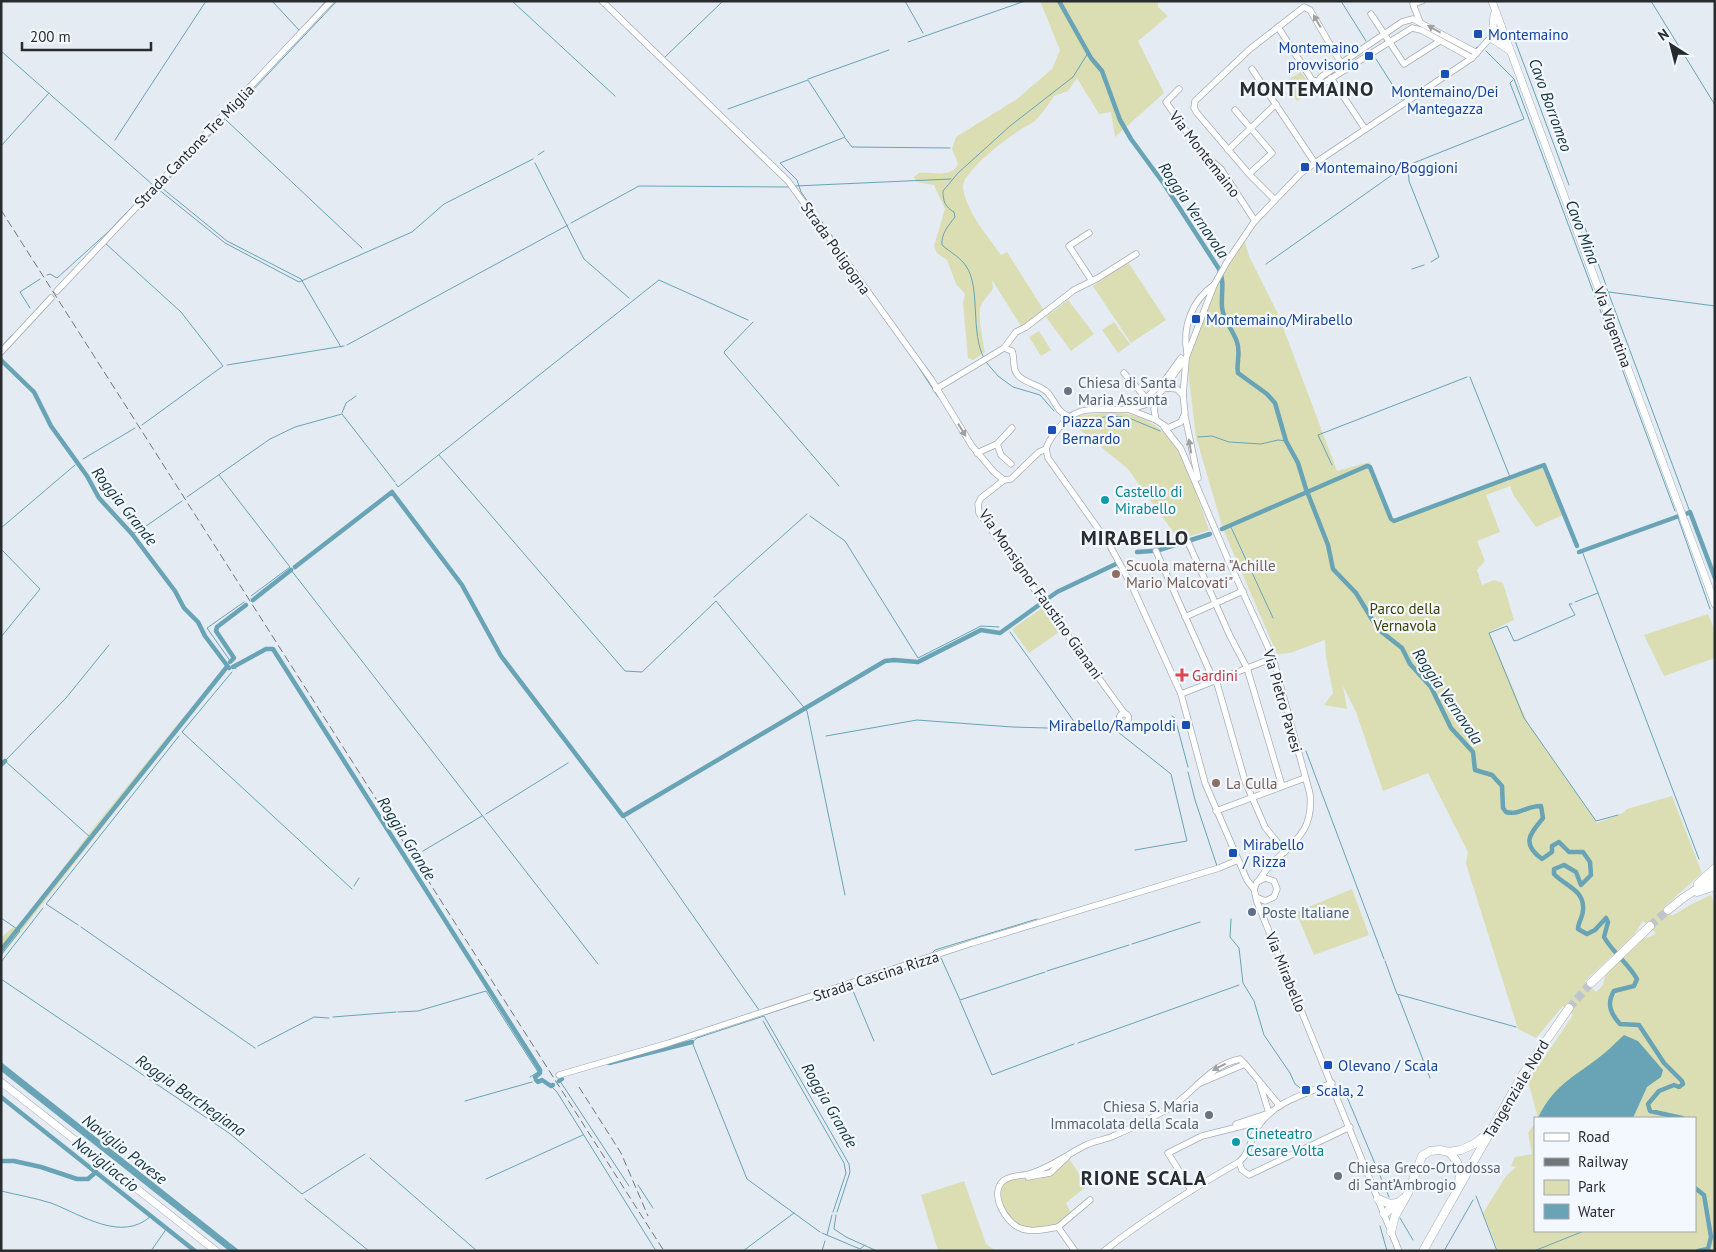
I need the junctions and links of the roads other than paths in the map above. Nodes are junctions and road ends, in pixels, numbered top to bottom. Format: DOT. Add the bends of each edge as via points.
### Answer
graph roads {
  1 [pos="332,1"];
  2 [pos="602,1"];
  3 [pos="1422,1"];
  4 [pos="1492,1"];
  5 [pos="1495,9"];
  6 [pos="1370,14"];
  7 [pos="1420,22"];
  8 [pos="1278,27"];
  9 [pos="1503,34"];
  10 [pos="1384,35"];
  11 [pos="1494,38"];
  12 [pos="1440,41"];
  13 [pos="1389,42"];
  14 [pos="1362,50"];
  15 [pos="1510,50"];
  16 [pos="1478,52"];
  17 [pos="1366,56"];
  18 [pos="1472,58"];
  19 [pos="1344,66"];
  20 [pos="1252,69"];
  21 [pos="1331,78"];
  22 [pos="1318,82"];
  23 [pos="1179,89"];
  24 [pos="1276,104"];
  25 [pos="1235,110"];
  26 [pos="1251,128"];
  27 [pos="1365,129"];
  28 [pos="1228,150"];
  29 [pos="1315,163"];
  30 [pos="1248,174"];
  31 [pos="1275,200"];
  32 [pos="1255,221"];
  33 [pos="1089,233"];
  34 [pos="1136,254"];
  35 [pos="1092,281"];
  36 [pos="1214,285"];
  37 [pos="57,291"];
  38 [pos="51,298"];
  39 [pos="1010,338"];
  40 [pos="1004,348"];
  41 [pos="1012,351"];
  42 [pos="1,352"];
  43 [pos="1185,357"];
  44 [pos="1124,373"];
  45 [pos="1166,388"];
  46 [pos="936,389"];
  47 [pos="1158,393"];
  48 [pos="1183,396"];
  49 [pos="1127,409"];
  50 [pos="1068,416"];
  51 [pos="1185,416"];
  52 [pos="1156,420"];
  53 [pos="1164,427"];
  54 [pos="1012,428"];
  55 [pos="997,444"];
  56 [pos="1046,449"];
  57 [pos="977,453"];
  58 [pos="1011,464"];
  59 [pos="1004,480"];
  60 [pos="1207,509"];
  61 [pos="1188,542"];
  62 [pos="1156,551"];
  63 [pos="1243,591"];
  64 [pos="1216,603"];
  65 [pos="1715,604"];
  66 [pos="1185,617"];
  67 [pos="1273,658"];
  68 [pos="1248,668"];
  69 [pos="1215,680"];
  70 [pos="1181,694"];
  71 [pos="1125,714"];
  72 [pos="1305,778"];
  73 [pos="1282,786"];
  74 [pos="1252,797"];
  75 [pos="1216,811"];
  76 [pos="1285,852"];
  77 [pos="1238,860"];
  78 [pos="1276,861"];
  79 [pos="1715,868"];
  80 [pos="1242,870"];
  81 [pos="1715,877"];
  82 [pos="1272,880"];
  83 [pos="1258,881"];
  84 [pos="1715,886"];
  85 [pos="1254,888"];
  86 [pos="1256,897"];
  87 [pos="1683,898"];
  88 [pos="1268,901"];
  89 [pos="1668,910"];
  90 [pos="1263,917"];
  91 [pos="1650,926"];
  92 [pos="1591,983"];
  93 [pos="1570,1008"];
  94 [pos="560,1074"];
  95 [pos="1260,1080"];
  96 [pos="1,1082"];
  97 [pos="1332,1083"];
  98 [pos="1279,1105"];
  99 [pos="1269,1113"];
  100 [pos="1262,1121"];
  101 [pos="1350,1127"];
  102 [pos="1223,1130"];
  103 [pos="1490,1132"];
  104 [pos="1450,1152"];
  105 [pos="1239,1162"];
  106 [pos="1458,1188"];
  107 [pos="1190,1190"];
  108 [pos="1090,1200"];
  109 [pos="1378,1200"];
  110 [pos="1398,1206"];
  111 [pos="1384,1214"];
  112 [pos="1058,1227"];
  113 [pos="1392,1232"];
  114 [pos="1399,1250"];
  115 [pos="216,1251"];
  116 [pos="1075,1251"];
  117 [pos="1104,1251"];
  118 [pos="1423,1251"];
  1 -- 37 [label="street, Strada Cantone Tre Miglia"];
  2 -- 46 [label="street, Strada Poligogna" via="788,180"];
  3 -- 7 [label="street" via="1413,4"];
  4 -- 5 [label="main road, Via Vigentina"];
  5 -- 9 [label="main road, Via Vigentina"];
  5 -- 11 [label="main road"];
  6 -- 10 [label="street"];
  7 -- 10 [label="street" via="1413,19 1402,22"];
  16 -- 7 [label="street, one-way"];
  19 -- 8 [label="street, one-way" via="1307,6"];
  8 -- 22 [label="street" via="1312,80"];
  8 -- 28 [label="street" via="1250,49 1194,104 1197,113"];
  9 -- 11 [label="main road" via="1502,40"];
  9 -- 11 [label="main road" via="1496,30"];
  9 -- 15 [label="main road, Via Vigentina"];
  10 -- 13 [label="street"];
  10 -- 14 [label="street"];
  11 -- 15 [label="main road"];
  11 -- 16 [label="street"];
  12 -- 13 [label="street" via="1412,28"];
  12 -- 13 [label="street" via="1404,64"];
  12 -- 18 [label="street"];
  13 -- 17 [label="street"];
  14 -- 17 [label="street"];
  14 -- 19 [label="street"];
  15 -- 65 [label="main road, Via Vigentina"];
  16 -- 18 [label="street"];
  17 -- 19 [label="street"];
  18 -- 27 [label="street"];
  19 -- 21 [label="street"];
  19 -- 22 [label="street" via="1321,77"];
  20 -- 24 [label="street"];
  21 -- 22 [label="street" via="1324,83"];
  21 -- 27 [label="street"];
  23 -- 32 [label="street, Via Montemaino" via="1166,102 1200,151 1221,169"];
  24 -- 26 [label="street"];
  24 -- 29 [label="street"];
  25 -- 26 [label="street"];
  26 -- 28 [label="street"];
  26 -- 30 [label="street" via="1272,153"];
  27 -- 29 [label="street"];
  28 -- 30 [label="street"];
  29 -- 31 [label="street"];
  30 -- 31 [label="street"];
  31 -- 32 [label="street"];
  32 -- 36 [label="street"];
  33 -- 35 [label="street" via="1069,246"];
  34 -- 35 [label="street"];
  35 -- 39 [label="street" via="1074,290"];
  36 -- 43 [label="street"];
  36 -- 43 [label="street" via="1190,312"];
  38 -- 42 [label="street"];
  39 -- 40 [label="street"];
  39 -- 41 [label="street"];
  40 -- 41 [label="street"];
  40 -- 46 [label="street"];
  41 -- 50 [label="street" via="1016,373 1048,392 1057,408"];
  43 -- 45 [label="street"];
  43 -- 47 [label="street"];
  43 -- 48 [label="street"];
  44 -- 47 [label="street" via="1146,398"];
  45 -- 47 [label="street"];
  45 -- 48 [label="street" via="1177,389"];
  46 -- 57 [label="street, Strada Poligogna, one-way"];
  47 -- 49 [label="street" via="1144,406"];
  47 -- 52 [label="street" via="1154,409"];
  48 -- 51 [label="street"];
  49 -- 50 [label="street" via="1087,410"];
  49 -- 52 [label="street"];
  50 -- 56 [label="street"];
  51 -- 53 [label="street" via="1177,425"];
  60 -- 51 [label="street, Via Pietro Pavesi, one-way" via="1194,468"];
  52 -- 53 [label="street"];
  53 -- 60 [label="street, Via Pietro Pavesi" via="1182,449"];
  54 -- 55 [label="street"];
  55 -- 57 [label="street"];
  55 -- 58 [label="street" via="1001,455"];
  56 -- 59 [label="street" via="1011,479"];
  56 -- 70 [label="street" via="1048,458 1121,565"];
  57 -- 59 [label="street, Strada Poligogna"];
  59 -- 71 [label="street, Via Monsignor Faustino Gianani" via="981,498 979,512"];
  60 -- 63 [label="street, Via Pietro Pavesi"];
  61 -- 64 [label="street"];
  62 -- 66 [label="street"];
  63 -- 64 [label="street"];
  63 -- 67 [label="street, Via Pietro Pavesi"];
  64 -- 66 [label="street"];
  64 -- 68 [label="street"];
  66 -- 69 [label="street"];
  67 -- 68 [label="street"];
  67 -- 72 [label="street, Via Pietro Pavesi"];
  68 -- 69 [label="street"];
  68 -- 73 [label="street"];
  69 -- 70 [label="street"];
  69 -- 74 [label="street"];
  70 -- 75 [label="street" via="1205,783"];
  72 -- 73 [label="street"];
  72 -- 76 [label="street, Via Pietro Pavesi" via="1311,801 1309,818 1297,840"];
  73 -- 74 [label="street"];
  74 -- 75 [label="street"];
  74 -- 76 [label="street" via="1265,827"];
  75 -- 77 [label="street"];
  76 -- 78 [label="street, Via Pietro Pavesi"];
  77 -- 80 [label="street"];
  77 -- 94 [label="street, Strada Cascina Rizza" via="669,1043"];
  78 -- 82 [label="street" via="1271,870"];
  78 -- 83 [label="street, Via Pietro Pavesi"];
  79 -- 87 [label="highway"];
  80 -- 83 [label="street" via="1248,878"];
  80 -- 85 [label="street"];
  81 -- 87 [label="highway"];
  82 -- 83 [label="street"];
  82 -- 88 [label="street" via="1277,891"];
  83 -- 85 [label="street"];
  84 -- 87 [label="highway"];
  85 -- 86 [label="street"];
  86 -- 88 [label="street"];
  86 -- 90 [label="street, Via Mirabello"];
  87 -- 89 [label="highway"];
  88 -- 90 [label="street, Via Mirabello"];
  90 -- 97 [label="street, Via Mirabello"];
  91 -- 92 [label="highway"];
  93 -- 103 [label="highway, Tangenziale Nord" via="1542,1044"];
  95 -- 98 [label="street"];
  95 -- 99 [label="street"];
  95 -- 112 [label="street" via="1246,1064 1196,1084 1188,1095 1135,1127 1072,1152 1032,1173 1008,1178 998,1189 1002,1210 1012,1224 1021,1229"];
  96 -- 115 [label="main road"];
  97 -- 98 [label="street"];
  97 -- 101 [label="street, Via Mirabello"];
  98 -- 99 [label="street"];
  99 -- 100 [label="street"];
  99 -- 102 [label="street"];
  100 -- 102 [label="street"];
  100 -- 105 [label="street" via="1245,1157"];
  101 -- 105 [label="street" via="1249,1175"];
  101 -- 109 [label="street, Via Mirabello"];
  102 -- 107 [label="street" via="1202,1136 1168,1153"];
  103 -- 104 [label="highway" via="1474,1144"];
  103 -- 106 [label="highway, Tangenziale Nord"];
  104 -- 106 [label="highway" via="1461,1171"];
  104 -- 110 [label="highway" via="1430,1151 1422,1156 1405,1198"];
  105 -- 107 [label="street"];
  106 -- 118 [label="highway, Tangenziale Nord"];
  107 -- 117 [label="street" via="1136,1225"];
  108 -- 112 [label="street"];
  109 -- 110 [label="highway"];
  109 -- 111 [label="street, Via Mirabello"];
  110 -- 111 [label="highway"];
  110 -- 113 [label="highway"];
  111 -- 113 [label="street, Via Mirabello"];
  112 -- 116 [label="street"];
  113 -- 114 [label="street, Via Mirabello"];
}
